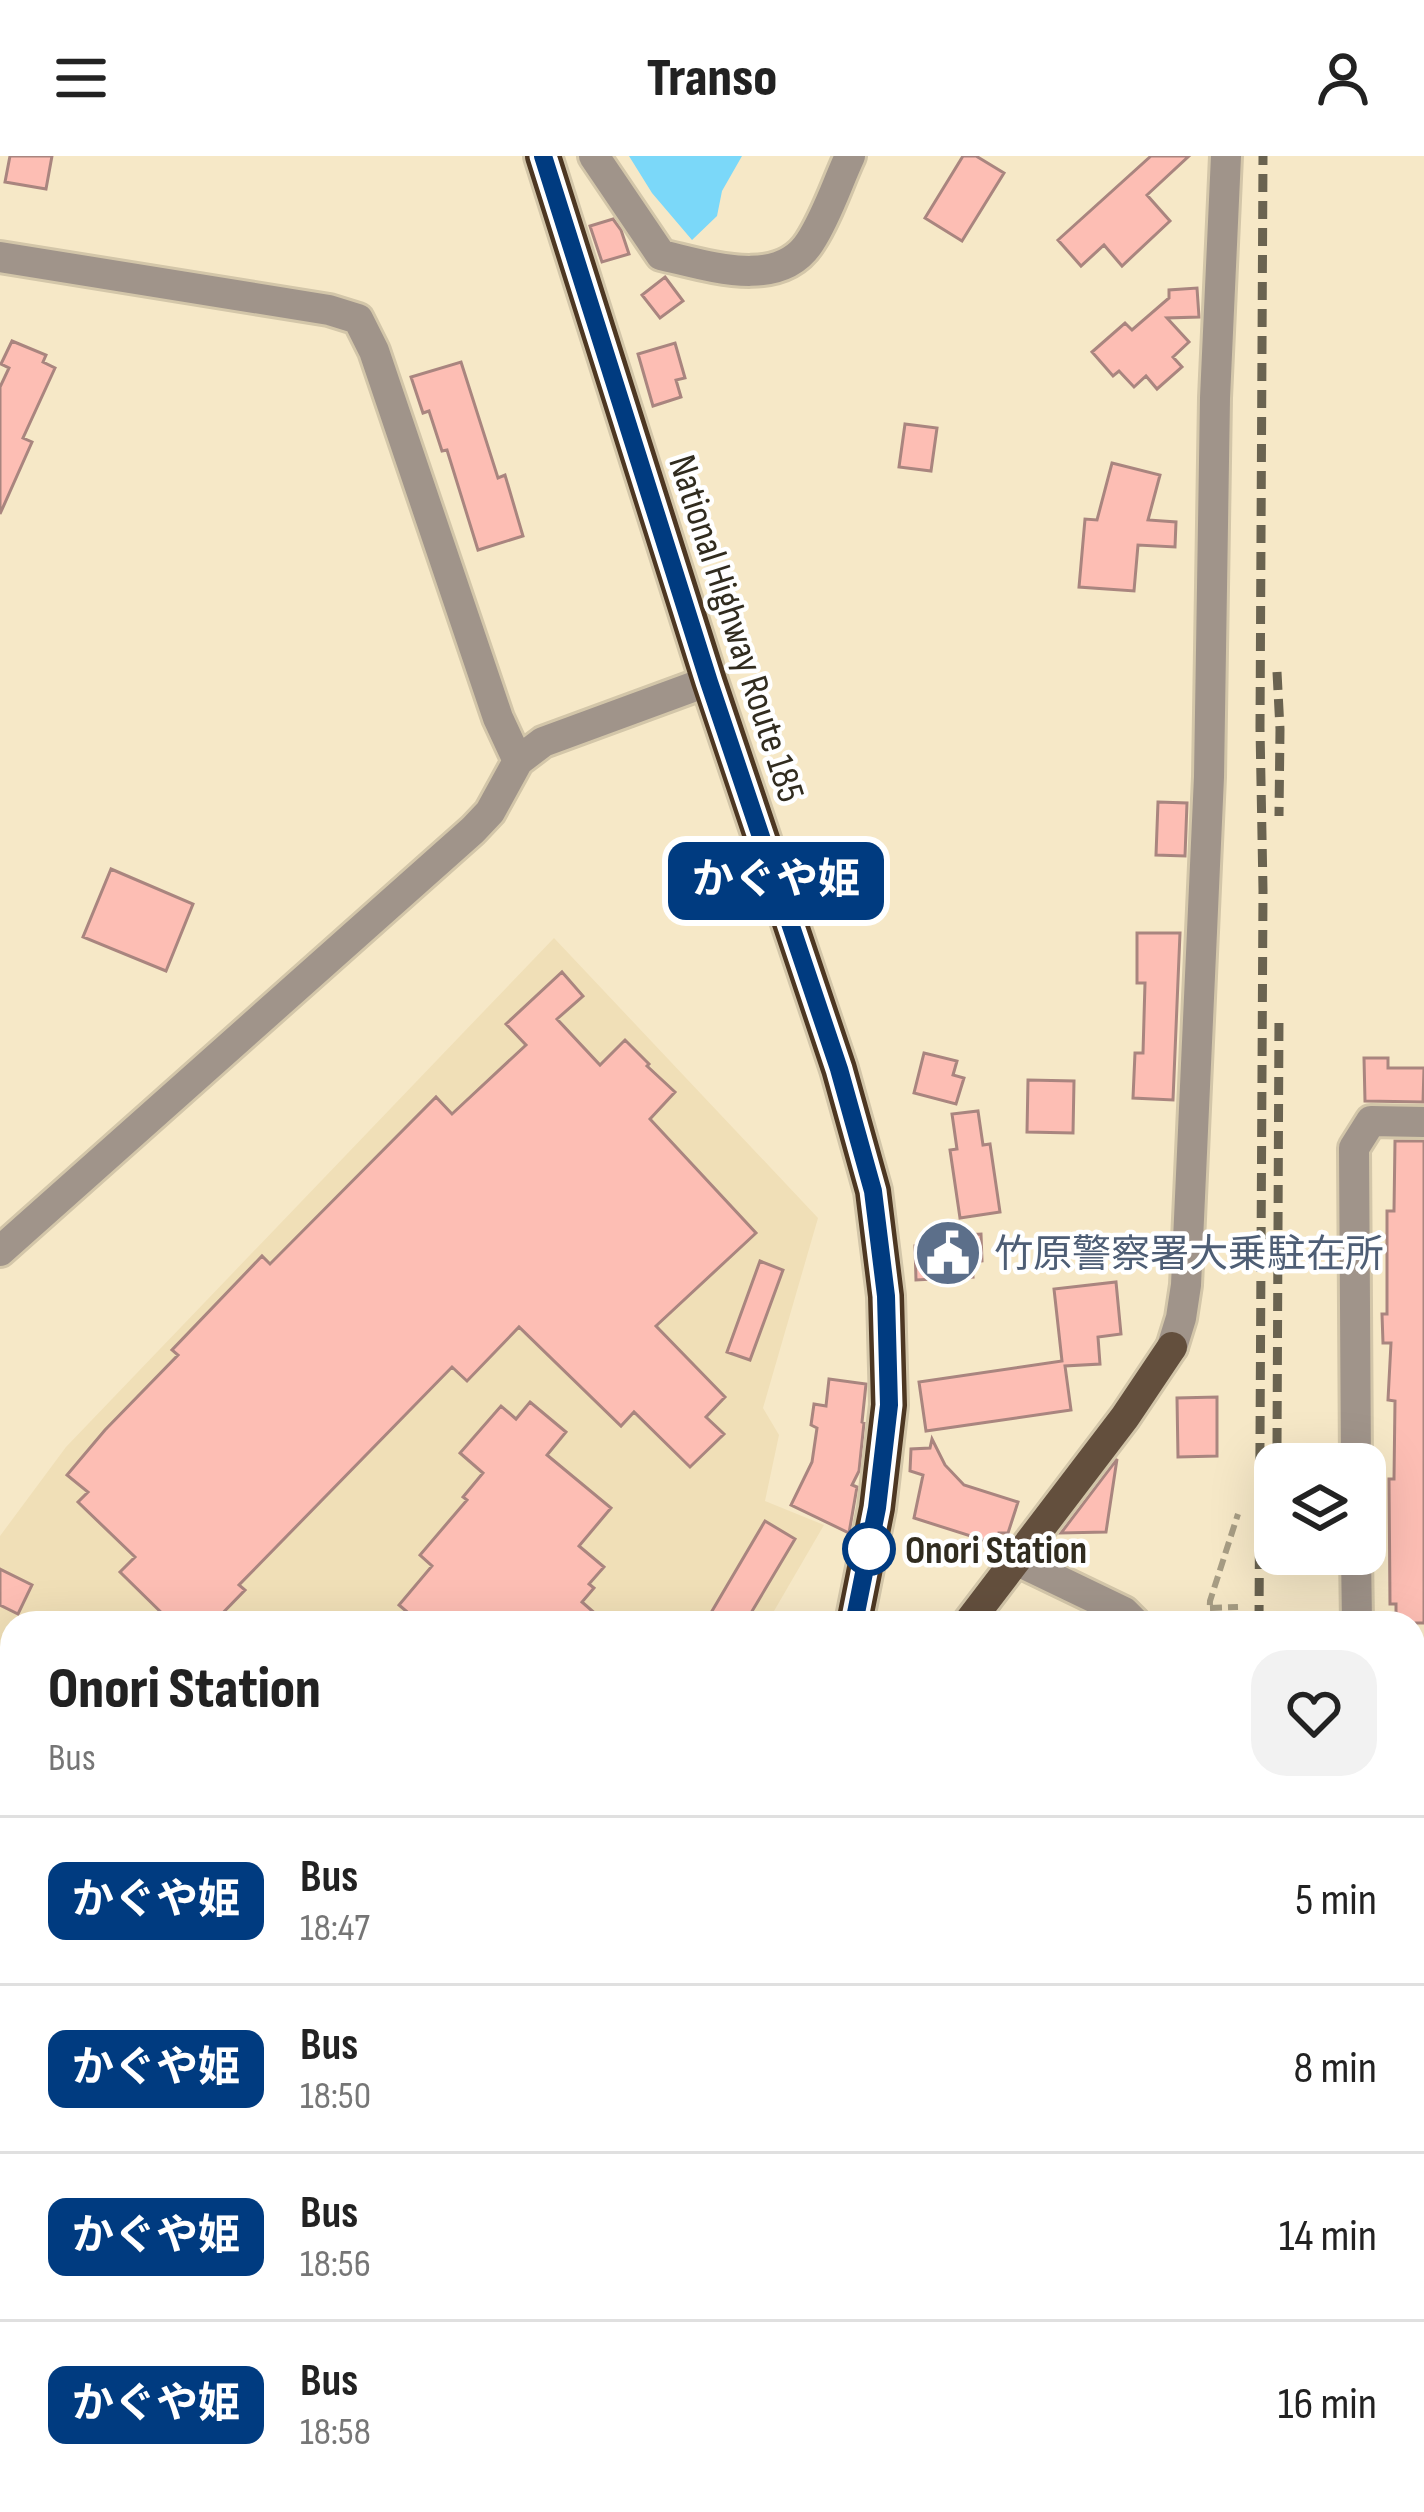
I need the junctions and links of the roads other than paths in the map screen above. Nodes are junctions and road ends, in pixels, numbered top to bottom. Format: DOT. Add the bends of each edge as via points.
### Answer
graph roads {
  1 [pos="544,156"];
  2 [pos="594,156"];
  3 [pos="850,156"];
  4 [pos="1226,156"];
  5 [pos="0,257"];
  6 [pos="709,682"];
  7 [pos="518,761"];
  8 [pos="1424,1122"];
  9 [pos="0,1251"];
  10 [pos="1172,1347"];
  11 [pos="1356,1443"];
  12 [pos="1016,1559"];
  13 [pos="1357,1575"];
  14 [pos="856,1611"];
  15 [pos="977,1611"];
  16 [pos="1122,1611"];
  17 [pos="1357,1611"];
  1 -- 6 [label="highway, National Highway Route 185"];
  2 -- 3 [label="street" via="661,255 740,272 795,260"];
  4 -- 10 [label="street" via="1186,1285"];
  5 -- 7 [label="street" via="358,319"];
  6 -- 7 [label="street" via="543,742"];
  6 -- 14 [label="highway, National Highway Route 185" via="873,1191 889,1405"];
  7 -- 9 [label="street" via="472,830"];
  8 -- 11 [label="street" via="1371,1121 1354,1148"];
  10 -- 12 [label="main road"];
  12 -- 15 [label="main road"];
  12 -- 16 [label="street"];
  13 -- 17 [label="street"];
}
